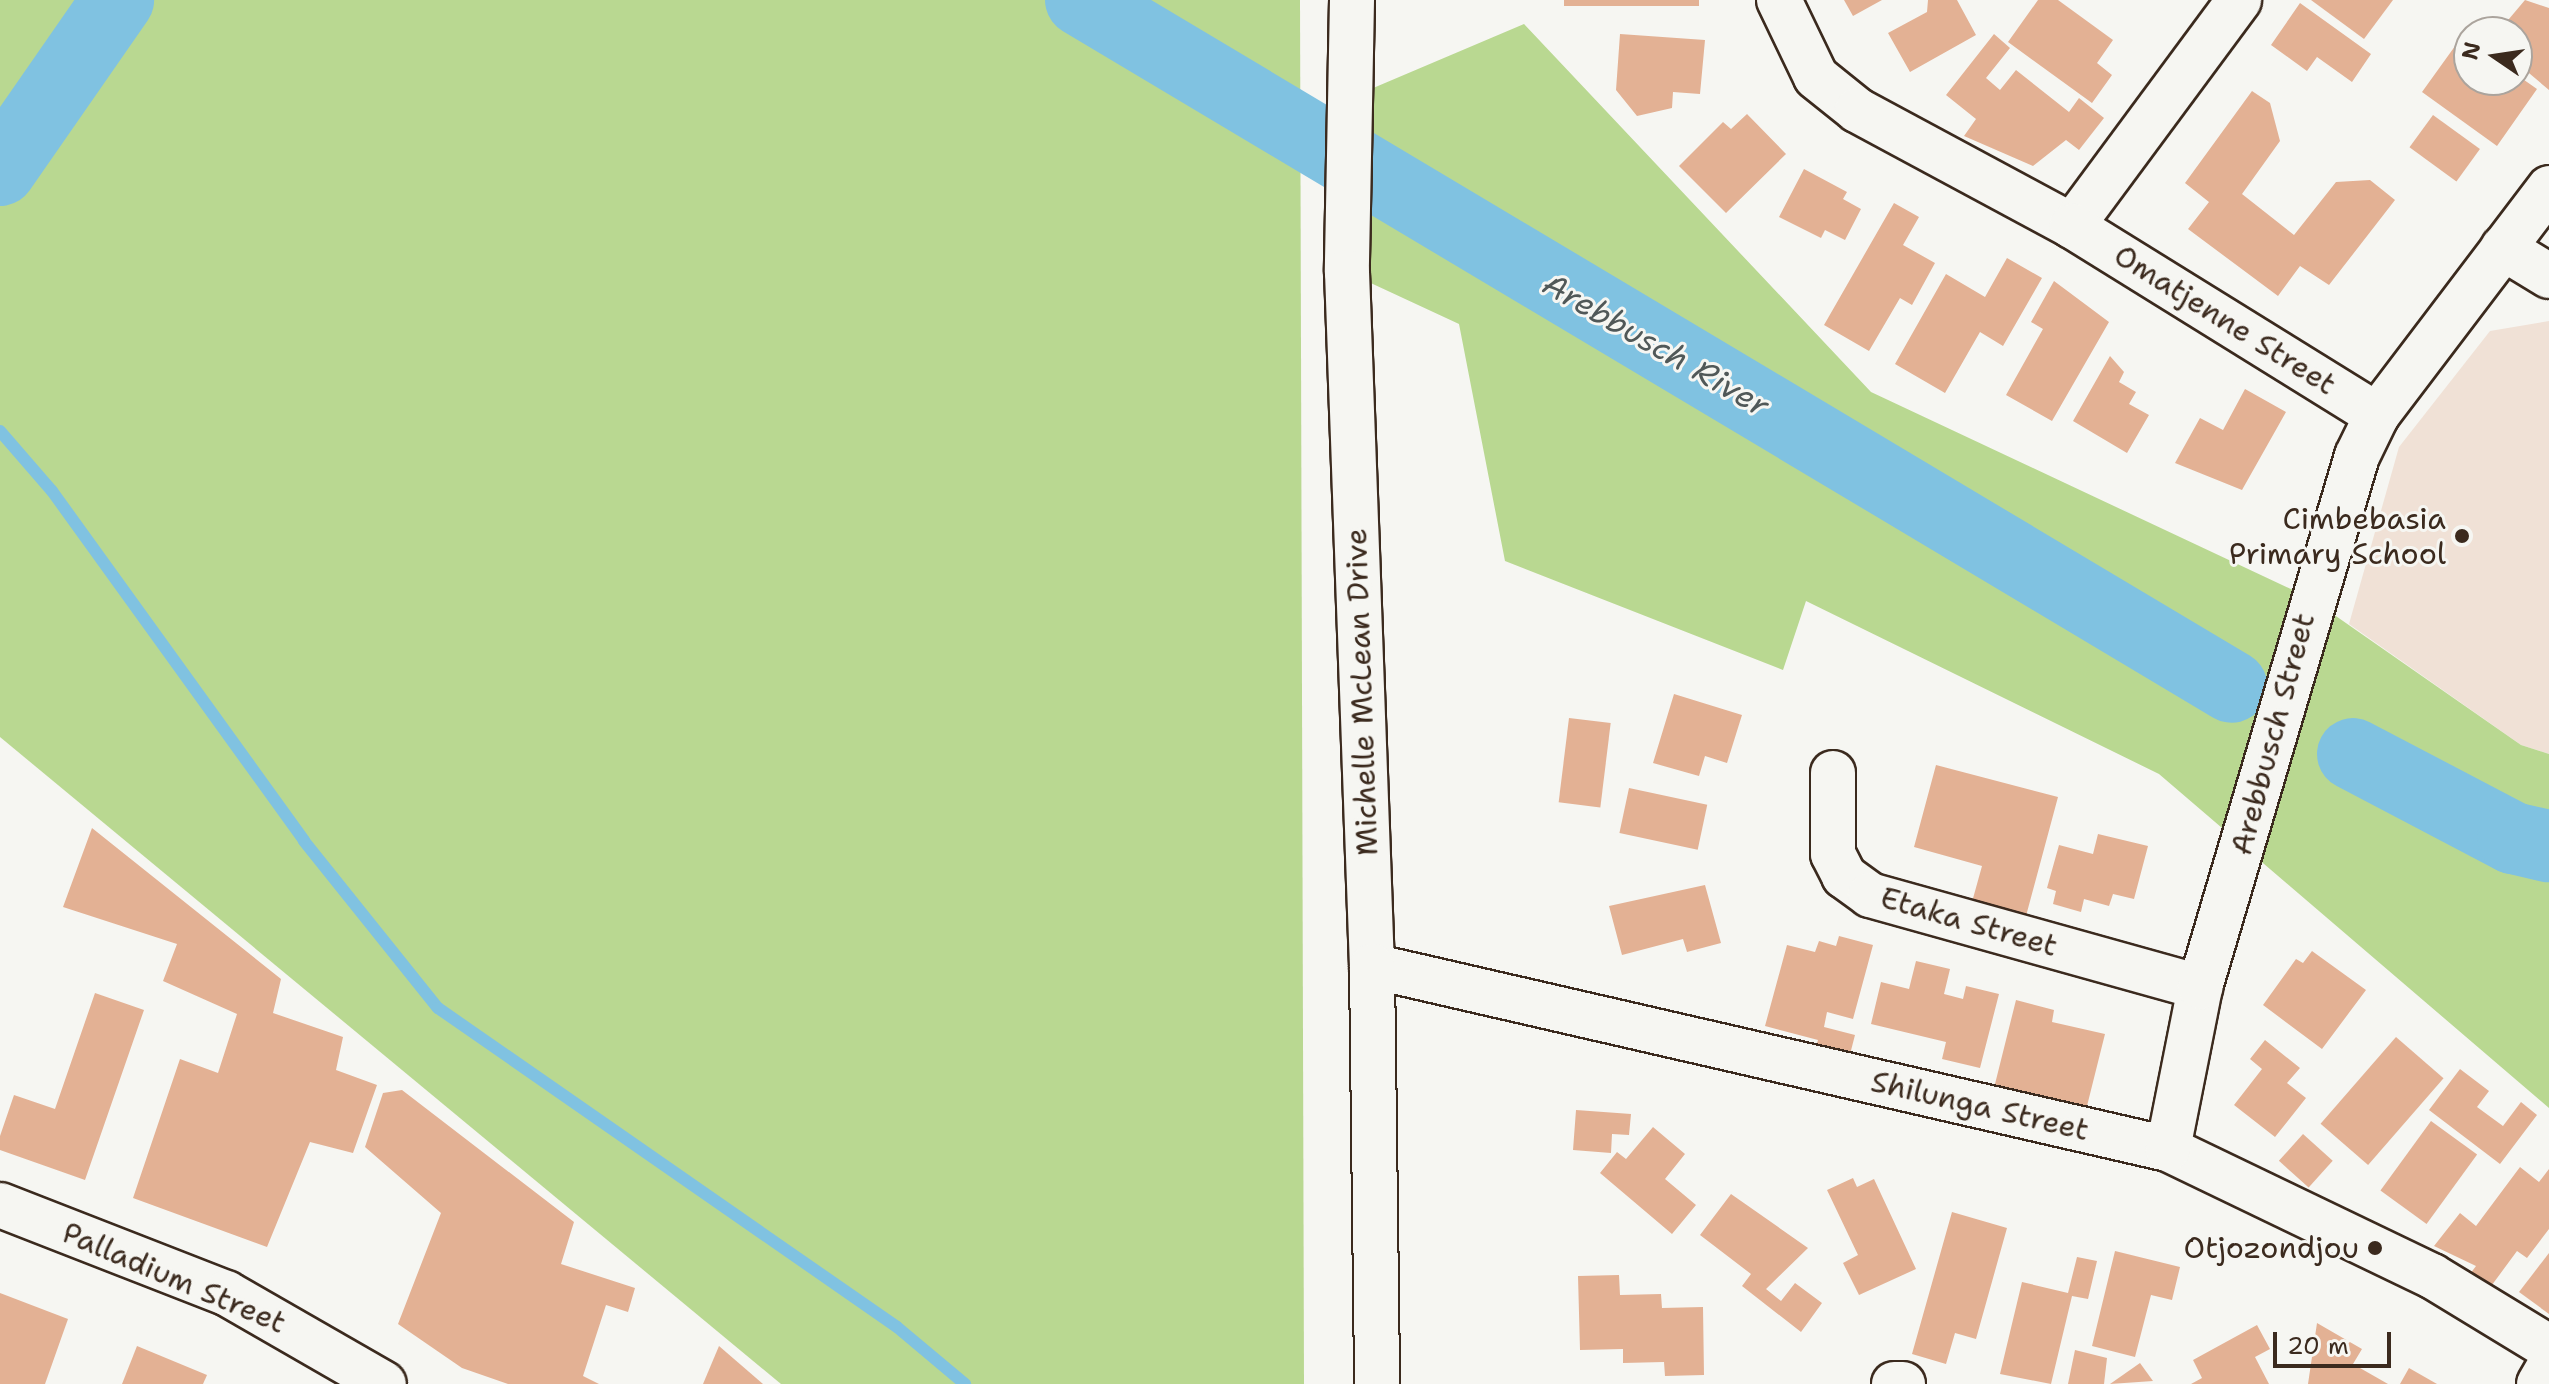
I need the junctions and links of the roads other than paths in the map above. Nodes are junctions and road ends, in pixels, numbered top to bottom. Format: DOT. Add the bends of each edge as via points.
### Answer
graph roads {
  1 [pos="1352,0"];
  2 [pos="1779,0"];
  3 [pos="2239,0"];
  4 [pos="2549,188"];
  5 [pos="2072,226"];
  6 [pos="2503,248"];
  7 [pos="2549,276"];
  8 [pos="2377,415"];
  9 [pos="1833,773"];
  10 [pos="1372,966"];
  11 [pos="2200,987"];
  12 [pos="2168,1149"];
  13 [pos="0,1205"];
  14 [pos="2549,1347"];
  15 [pos="2549,1367"];
  16 [pos="384,1384"];
  17 [pos="1377,1384"];
  18 [pos="1894,1384"];
  19 [pos="1903,1384"];
  20 [pos="2539,1384"];
  1 -- 10 [label="street, Michelle McLean Drive" via="1347,272"];
  2 -- 5 [label="street, Omatjenne Street" via="1816,77 1857,110"];
  3 -- 5 [label="street"];
  4 -- 6 [label="street, Arebbusch Street"];
  5 -- 8 [label="street, Omatjenne Street"];
  6 -- 7 [label="street"];
  6 -- 8 [label="street, Arebbusch Street"];
  8 -- 11 [label="street, Arebbusch Street" via="2336,509"];
  9 -- 11 [label="street, Etaka Street" via="1833,854 1844,876 1870,895"];
  10 -- 12 [label="street, Shilunga Street"];
  10 -- 17 [label="street, Michelle McLean Drive"];
  11 -- 12 [label="street, Arebbusch Street"];
  12 -- 14 [label="street, Shilunga Street" via="2407,1262"];
  13 -- 16 [label="street, Palladium Street" via="226,1293"];
  15 -- 20 [label="street"];
  18 -- 19 [label="street"];
}
